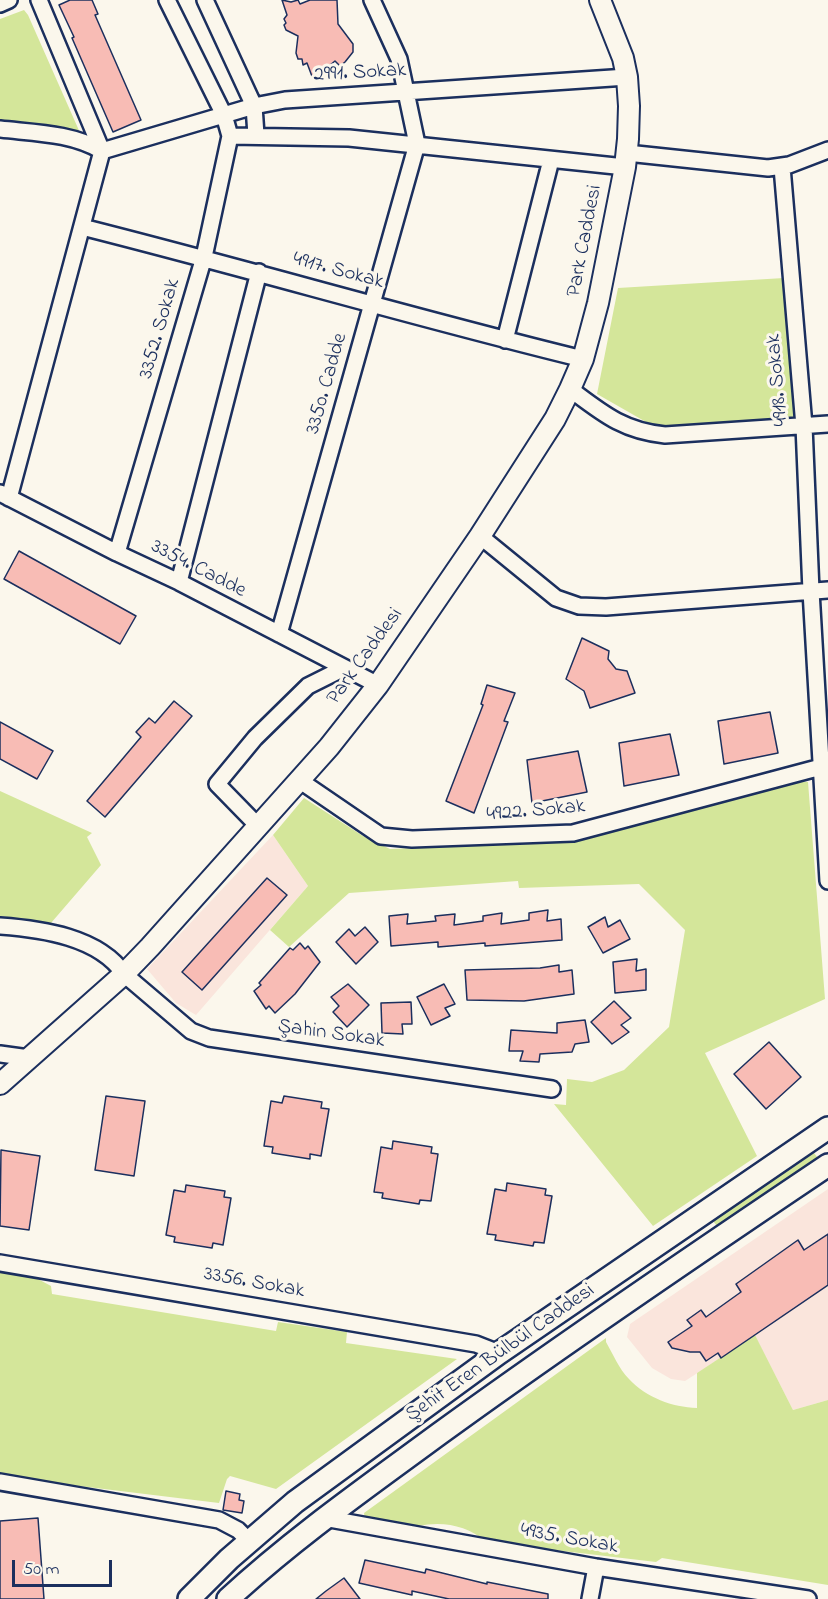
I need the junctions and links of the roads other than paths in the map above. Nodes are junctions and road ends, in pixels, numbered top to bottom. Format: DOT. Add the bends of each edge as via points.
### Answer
graph roads {
  1 [pos="9,0"];
  2 [pos="39,0"];
  3 [pos="167,0"];
  4 [pos="205,0"];
  5 [pos="372,0"];
  6 [pos="603,1"];
  7 [pos="0,4"];
  8 [pos="627,77"];
  9 [pos="408,92"];
  10 [pos="254,106"];
  11 [pos="224,115"];
  12 [pos="0,129"];
  13 [pos="256,135"];
  14 [pos="230,136"];
  15 [pos="417,144"];
  16 [pos="828,150"];
  17 [pos="102,151"];
  18 [pos="551,160"];
  19 [pos="626,160"];
  20 [pos="782,167"];
  21 [pos="82,227"];
  22 [pos="204,257"];
  23 [pos="259,272"];
  24 [pos="372,303"];
  25 [pos="505,340"];
  26 [pos="583,359"];
  27 [pos="570,390"];
  28 [pos="828,424"];
  29 [pos="804,426"];
  30 [pos="4,496"];
  31 [pos="480,536"];
  32 [pos="117,553"];
  33 [pos="179,582"];
  34 [pos="828,590"];
  35 [pos="811,591"];
  36 [pos="279,634"];
  37 [pos="344,669"];
  38 [pos="378,685"];
  39 [pos="821,767"];
  40 [pos="299,780"];
  41 [pos="826,812"];
  42 [pos="258,826"];
  43 [pos="828,881"];
  44 [pos="0,926"];
  45 [pos="124,974"];
  46 [pos="0,1054"];
  47 [pos="29,1058"];
  48 [pos="0,1084"];
  49 [pos="552,1089"];
  50 [pos="828,1128"];
  51 [pos="828,1165"];
  52 [pos="680,1229"];
  53 [pos="697,1253"];
  54 [pos="0,1263"];
  55 [pos="499,1353"];
  56 [pos="0,1482"];
  57 [pos="324,1518"];
  58 [pos="249,1541"];
  59 [pos="267,1563"];
  60 [pos="596,1567"];
  61 [pos="189,1599"];
  62 [pos="228,1599"];
  63 [pos="590,1599"];
  64 [pos="808,1599"];
  1 -- 7 [label="street"];
  2 -- 17 [label="street"];
  3 -- 11 [label="street, 3352. Sokak"];
  4 -- 10 [label="street"];
  5 -- 9 [label="street" via="395,48"];
  6 -- 8 [label="street, Park Caddesi"];
  8 -- 9 [label="street, 2991. Sokak"];
  8 -- 19 [label="street, Park Caddesi"];
  9 -- 10 [label="street, 2991. Sokak" via="300,98"];
  9 -- 15 [label="street"];
  10 -- 11 [label="street, 2991. Sokak"];
  10 -- 13 [label="street"];
  11 -- 14 [label="street, 3352. Sokak"];
  11 -- 17 [label="street, 2991. Sokak"];
  12 -- 17 [label="street" via="67,137"];
  13 -- 14 [label="street"];
  13 -- 15 [label="street"];
  14 -- 22 [label="street, 3352. Sokak"];
  15 -- 18 [label="street"];
  15 -- 24 [label="street, 3350. Cadde"];
  16 -- 20 [label="street"];
  17 -- 21 [label="street"];
  18 -- 19 [label="street"];
  18 -- 25 [label="street"];
  19 -- 20 [label="street"];
  19 -- 26 [label="street, Park Caddesi"];
  20 -- 29 [label="street, 4918. Sokak"];
  21 -- 22 [label="street, 4917. Sokak"];
  21 -- 30 [label="street"];
  22 -- 23 [label="street, 4917. Sokak"];
  22 -- 32 [label="street, 3352. Sokak"];
  23 -- 24 [label="street, 4917. Sokak"];
  23 -- 33 [label="street"];
  24 -- 25 [label="street, 4917. Sokak"];
  24 -- 36 [label="street, 3350. Cadde"];
  25 -- 26 [label="street, 4917. Sokak"];
  26 -- 27 [label="street, Park Caddesi"];
  27 -- 29 [label="street" via="614,421 647,434"];
  27 -- 31 [label="street, Park Caddesi"];
  28 -- 29 [label="street"];
  29 -- 35 [label="street, 4918. Sokak"];
  30 -- 32 [label="street, 3354. Cadde"];
  31 -- 35 [label="street" via="556,598 579,606"];
  31 -- 38 [label="street, Park Caddesi"];
  32 -- 33 [label="street, 3354. Cadde"];
  33 -- 36 [label="street, 3354. Cadde"];
  34 -- 35 [label="street"];
  35 -- 39 [label="street, 4918. Sokak"];
  36 -- 37 [label="street, 3354. Cadde"];
  37 -- 38 [label="street, 3354. Cadde"];
  37 -- 42 [label="street" via="308,686 255,738 217,784"];
  38 -- 40 [label="street, Park Caddesi"];
  39 -- 40 [label="street, 4922. Sokak" via="573,833 412,839 381,836"];
  39 -- 41 [label="street, 4918. Sokak"];
  40 -- 42 [label="street, Park Caddesi"];
  41 -- 43 [label="street, 4918. Sokak"];
  42 -- 45 [label="street, Park Caddesi"];
  44 -- 45 [label="street, Şahin Sokak" via="43,932 85,944 108,955"];
  45 -- 47 [label="street, Park Caddesi"];
  45 -- 49 [label="street, Şahin Sokak" via="191,1031 209,1038"];
  46 -- 47 [label="street"];
  47 -- 48 [label="street, Park Caddesi"];
  50 -- 52 [label="main road, Şehit Eren Bülbül Caddesi"];
  51 -- 53 [label="main road, Şehit Eren Bülbül Caddesi"];
  52 -- 53 [label="main road"];
  52 -- 55 [label="main road, Şehit Eren Bülbül Caddesi"];
  53 -- 57 [label="main road, Şehit Eren Bülbül Caddesi" via="527,1370"];
  54 -- 55 [label="street, 3356. Sokak" via="476,1344"];
  55 -- 58 [label="main road, Şehit Eren Bülbül Caddesi" via="295,1502"];
  56 -- 58 [label="street" via="219,1520"];
  57 -- 59 [label="main road, Şehit Eren Bülbül Caddesi"];
  57 -- 60 [label="street, 4935. Sokak"];
  58 -- 59 [label="main road"];
  58 -- 61 [label="main road, Şehit Eren Bülbül Caddesi"];
  59 -- 62 [label="main road, Şehit Eren Bülbül Caddesi"];
  60 -- 63 [label="street"];
  60 -- 64 [label="street, 4935. Sokak"];
}
